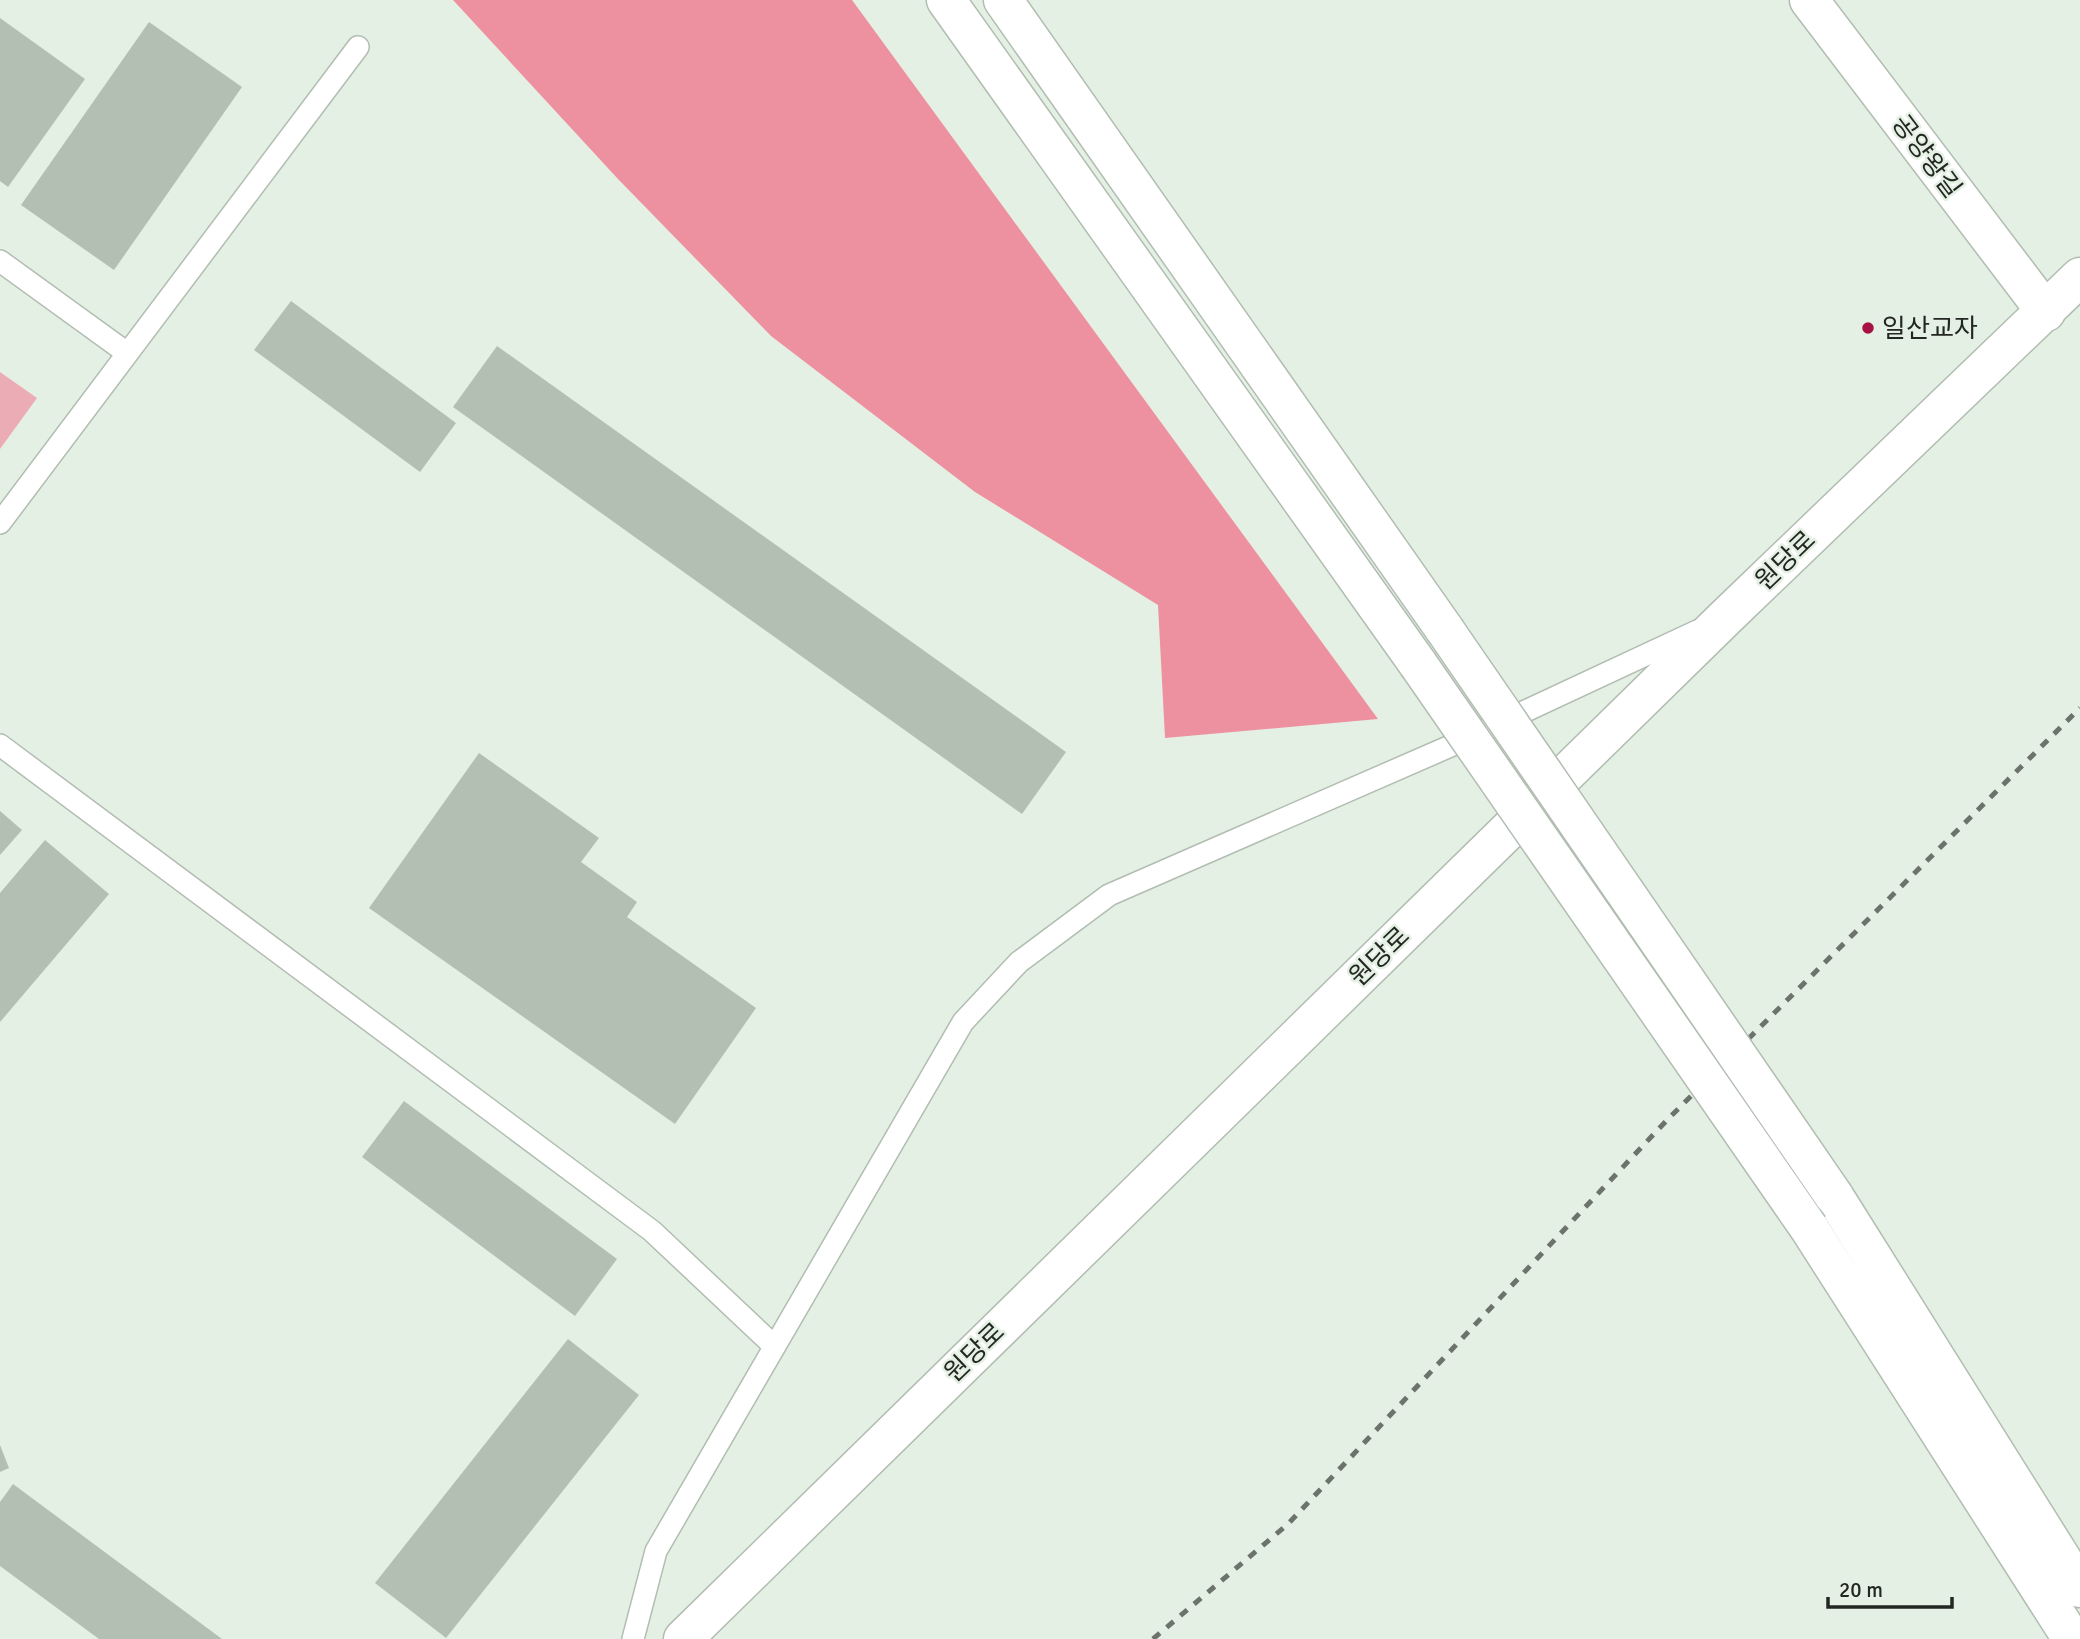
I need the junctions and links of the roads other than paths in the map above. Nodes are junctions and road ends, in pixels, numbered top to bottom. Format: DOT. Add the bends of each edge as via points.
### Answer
graph roads {
  1 [pos="946,0"];
  2 [pos="1003,0"];
  3 [pos="1808,0"];
  4 [pos="358,47"];
  5 [pos="0,261"];
  6 [pos="2080,277"];
  7 [pos="2046,312"];
  8 [pos="127,353"];
  9 [pos="0,523"];
  10 [pos="1725,618"];
  11 [pos="0,745"];
  12 [pos="774,1345"];
  13 [pos="2080,1588"];
  14 [pos="633,1639"];
  15 [pos="683,1639"];
  16 [pos="2072,1639"];
  1 -- 16 [label="main road, bridge" via="1418,664 1809,1228"];
  2 -- 13 [label="main road, bridge" via="1835,1196"];
  3 -- 7 [label="main road, 공양왕길"];
  4 -- 8 [label="lane"];
  5 -- 8 [label="lane"];
  6 -- 7 [label="main road, 원당로"];
  7 -- 10 [label="main road, 원당로"];
  8 -- 9 [label="lane"];
  10 -- 12 [label="lane" via="1455,744 1109,895 1019,962 963,1022"];
  10 -- 15 [label="main road, 원당로"];
  11 -- 12 [label="lane" via="652,1231"];
  12 -- 14 [label="lane" via="656,1551"];
}
